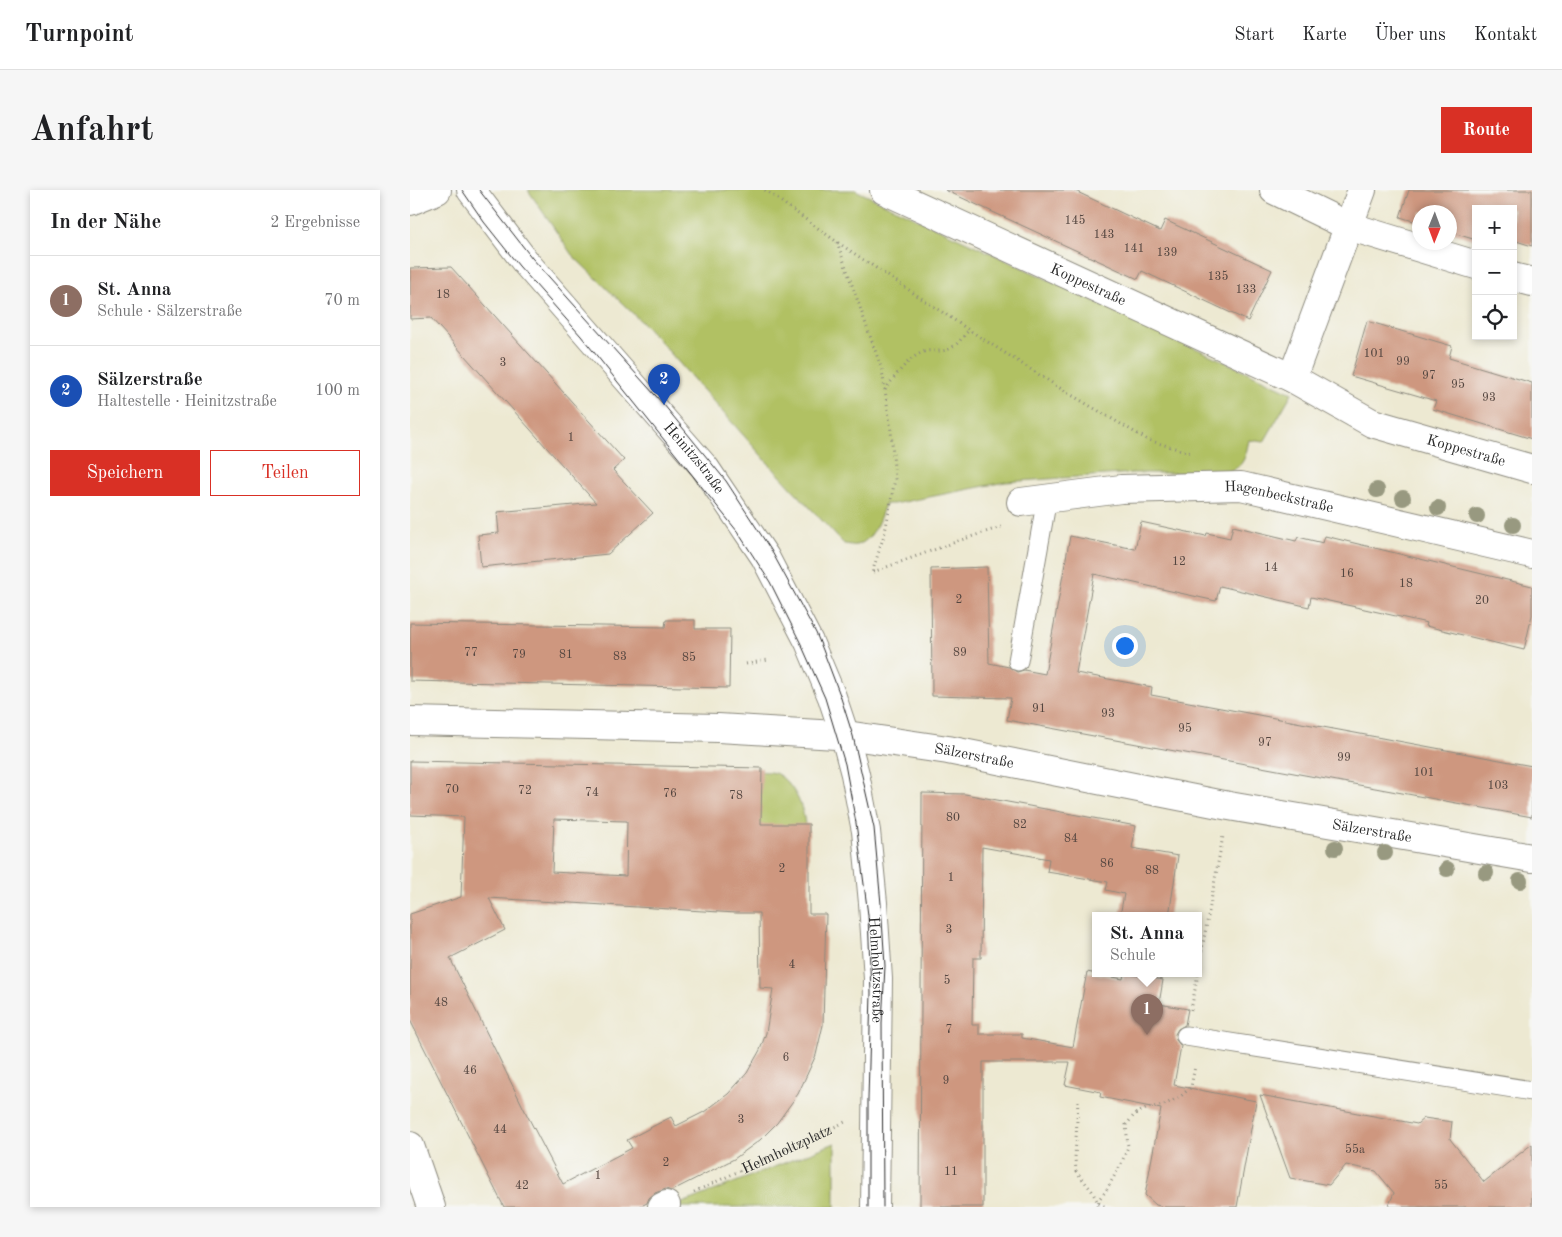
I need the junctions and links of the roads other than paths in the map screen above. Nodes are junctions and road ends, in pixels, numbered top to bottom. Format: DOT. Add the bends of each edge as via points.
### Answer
graph roads {
  1 [pos="437,190"];
  2 [pos="471,190"];
  3 [pos="884,190"];
  4 [pos="1274,190"];
  5 [pos="1362,190"];
  6 [pos="410,201"];
  7 [pos="1348,226"];
  8 [pos="1472,264"];
  9 [pos="1517,278"];
  10 [pos="1532,282"];
  11 [pos="1292,378"];
  12 [pos="1532,469"];
  13 [pos="1034,500"];
  14 [pos="1532,554"];
  15 [pos="1018,661"];
  16 [pos="410,721"];
  17 [pos="845,736"];
  18 [pos="1532,858"];
  19 [pos="1193,1037"];
  20 [pos="1532,1091"];
  21 [pos="410,1146"];
  22 [pos="431,1207"];
  23 [pos="875,1207"];
  1 -- 6 [label="street"];
  2 -- 17 [label="street, Heinitzstraße" via="527,264 705,468 765,557 809,642"];
  3 -- 11 [label="street, Koppestraße"];
  4 -- 7 [label="street"];
  5 -- 7 [label="street"];
  7 -- 8 [label="street"];
  7 -- 11 [label="street"];
  9 -- 10 [label="street"];
  11 -- 12 [label="street, Koppestraße" via="1372,423"];
  13 -- 14 [label="street, Hagenbeckstraße" via="1120,489 1240,486"];
  13 -- 15 [label="lane"];
  16 -- 17 [label="street, Sälzerstraße" via="718,728"];
  17 -- 18 [label="street, Sälzerstraße" via="948,750 1229,806"];
  17 -- 23 [label="street, Helmholtzstraße" via="866,831 878,979"];
  19 -- 20 [label="lane" via="1480,1078"];
  21 -- 22 [label="street"];
}
